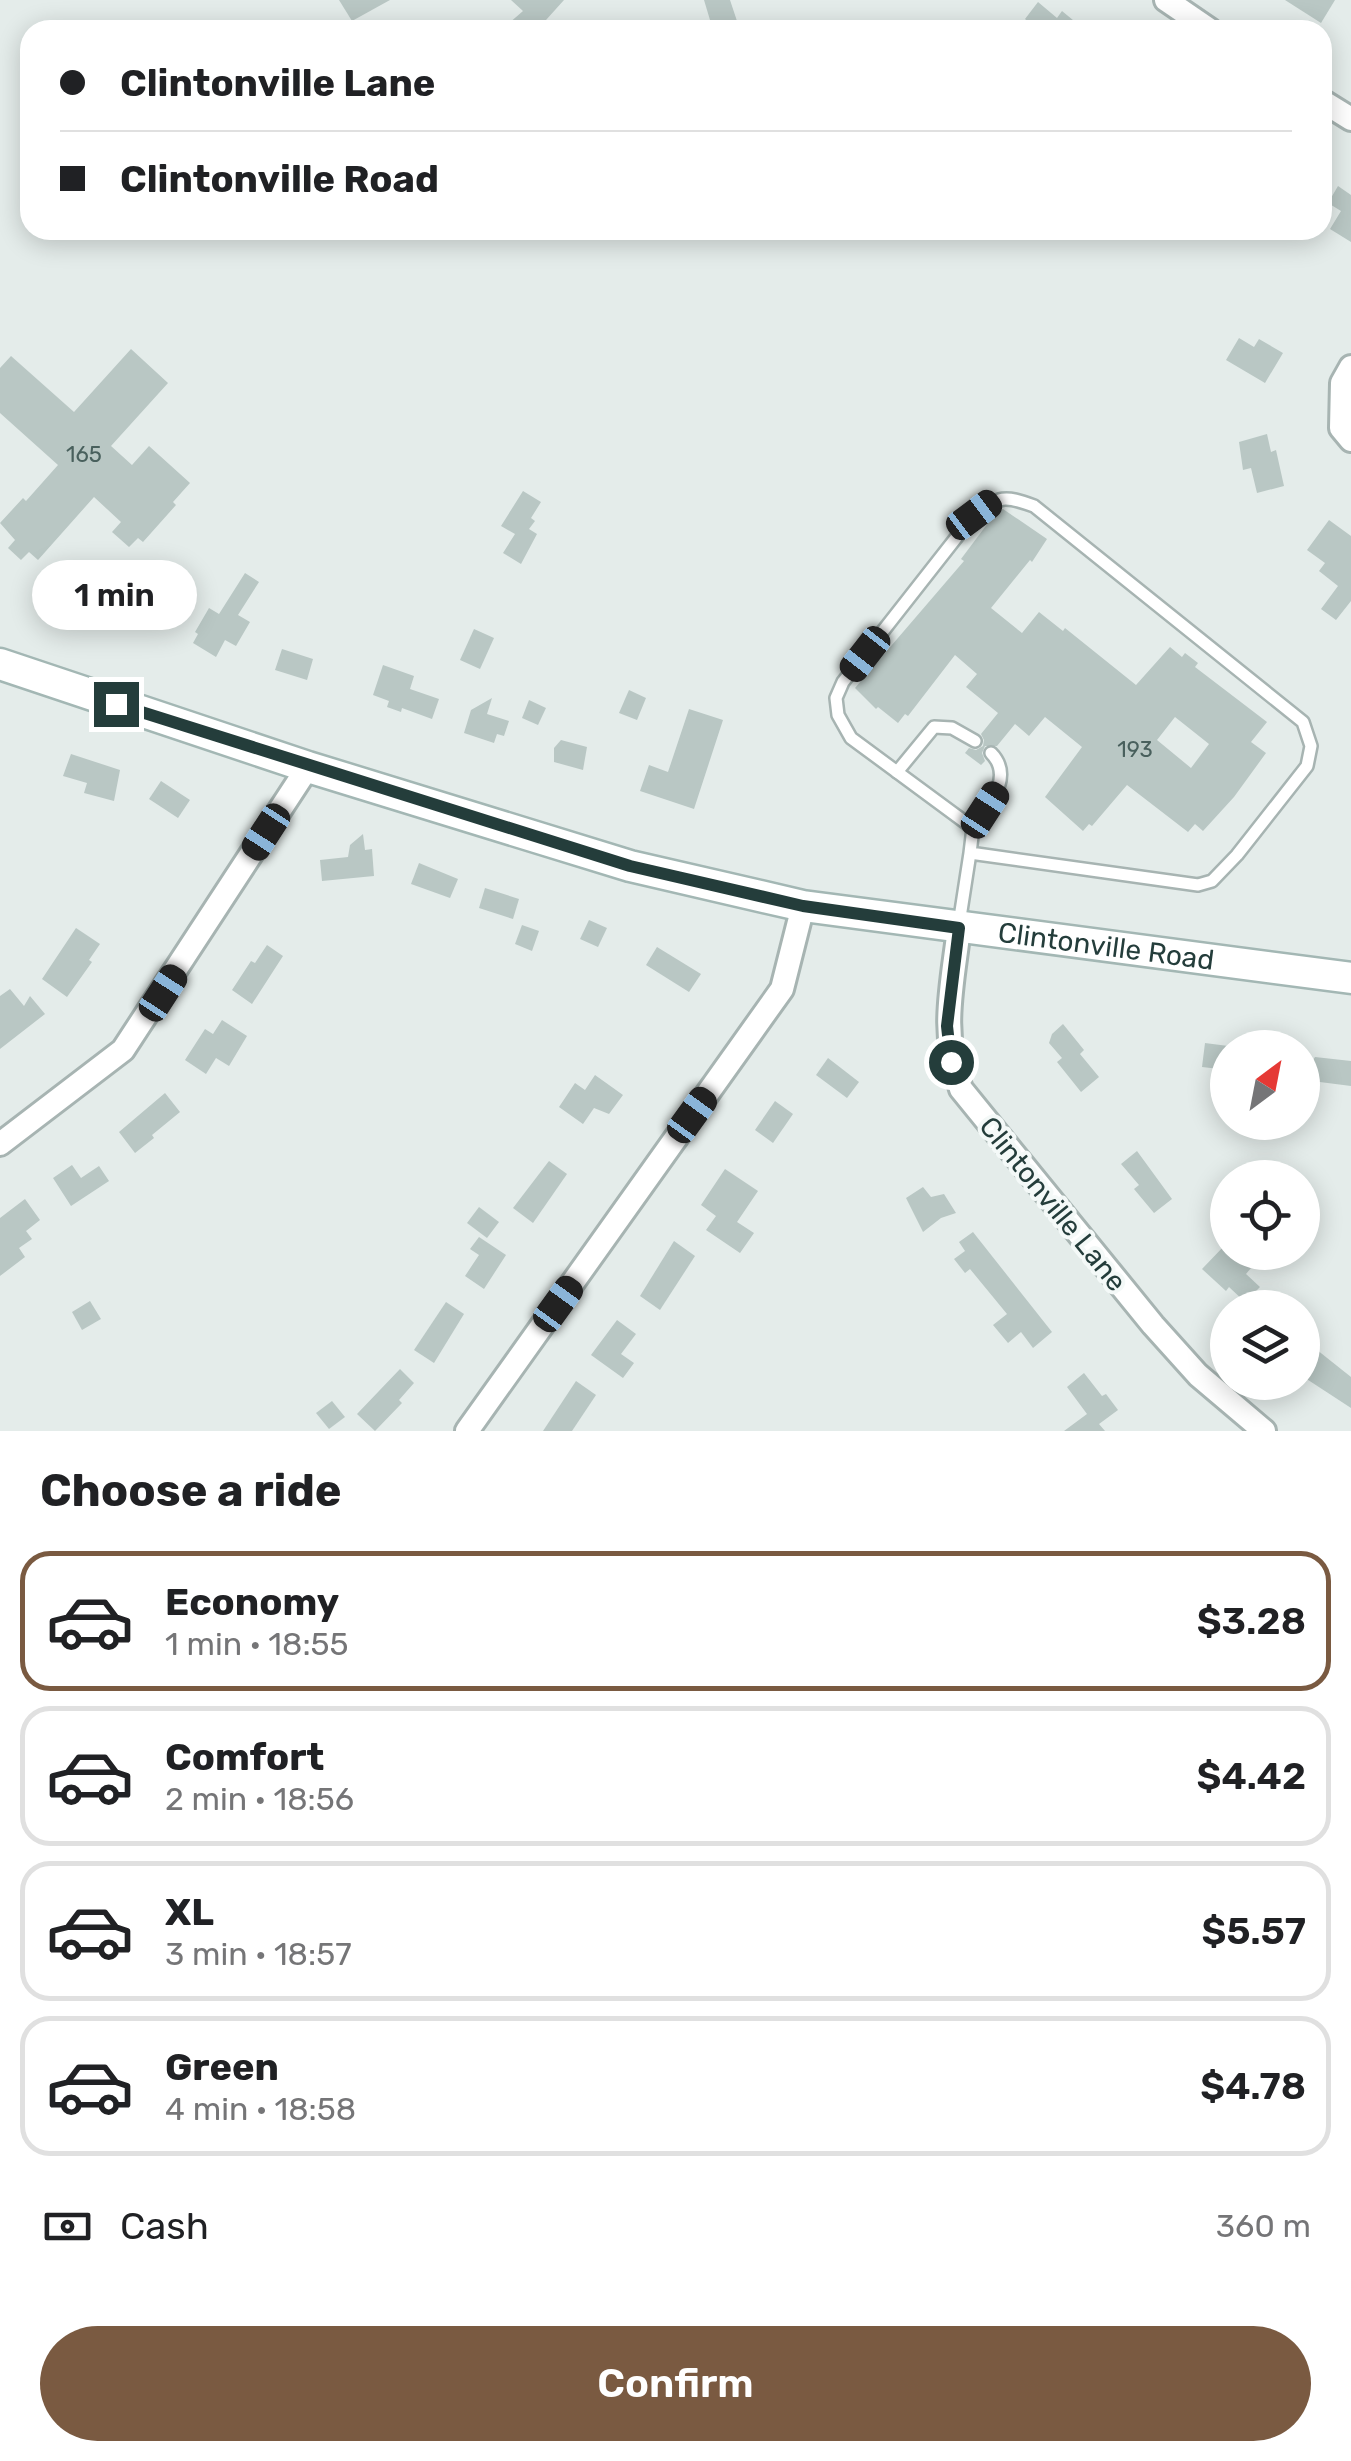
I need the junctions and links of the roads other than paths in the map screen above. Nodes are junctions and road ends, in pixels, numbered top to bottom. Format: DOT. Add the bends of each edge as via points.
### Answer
graph roads {
  1 [pos="1166,0"];
  2 [pos="1195,20"];
  3 [pos="1351,367"];
  4 [pos="1351,440"];
  5 [pos="0,664"];
  6 [pos="975,740"];
  7 [pos="991,754"];
  8 [pos="308,767"];
  9 [pos="897,772"];
  10 [pos="973,828"];
  11 [pos="970,853"];
  12 [pos="803,906"];
  13 [pos="959,928"];
  14 [pos="1351,978"];
  15 [pos="0,1144"];
  16 [pos="467,1431"];
  17 [pos="1264,1431"];
  1 -- 2 [label="street"];
  3 -- 4 [label="street" via="1342,383 1341,428"];
  5 -- 8 [label="main road, Clintonville Road"];
  6 -- 9 [label="lane" via="952,728 934,728"];
  7 -- 10 [label="lane" via="1002,775"];
  8 -- 12 [label="main road, Clintonville Road" via="630,866"];
  8 -- 15 [label="street" via="123,1050"];
  9 -- 10 [label="lane"];
  9 -- 11 [label="lane" via="851,738 836,698 974,515 1010,497 1034,506 1304,722 1311,746 1307,766 1212,881 1198,885"];
  10 -- 11 [label="lane"];
  11 -- 13 [label="lane"];
  12 -- 13 [label="main road, Clintonville Road"];
  12 -- 16 [label="street" via="782,989"];
  13 -- 14 [label="main road, Clintonville Road"];
  13 -- 17 [label="street, Clintonville Lane" via="947,1026 961,1089 1164,1338"];
}
